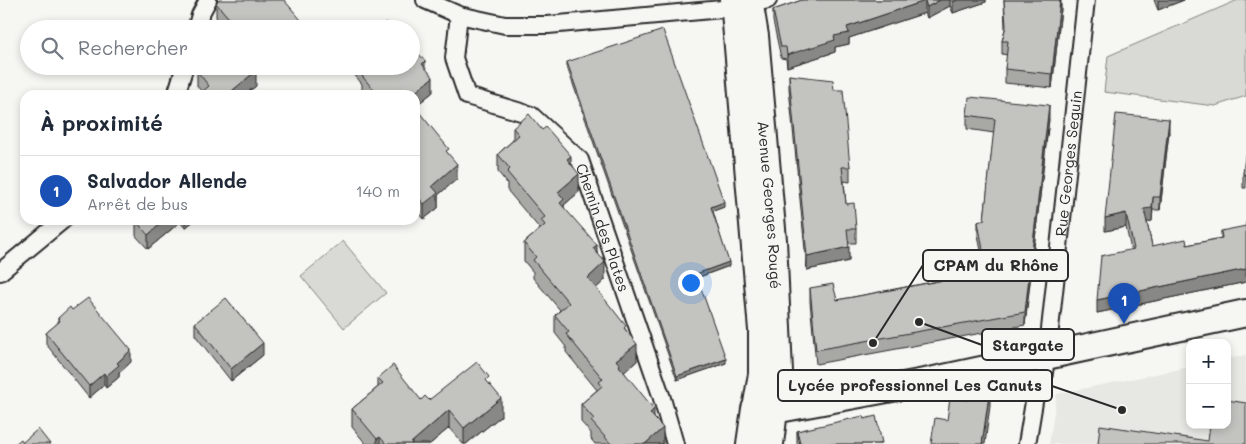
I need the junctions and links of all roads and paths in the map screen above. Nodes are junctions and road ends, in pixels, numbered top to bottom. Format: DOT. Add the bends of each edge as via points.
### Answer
graph roads {
  1 [pos="208,0"];
  2 [pos="425,0"];
  3 [pos="1086,0"];
  4 [pos="747,3"];
  5 [pos="459,15"];
  6 [pos="199,20"];
  7 [pos="182,75"];
  8 [pos="178,90"];
  9 [pos="57,225"];
  10 [pos="0,272"];
  11 [pos="1246,313"];
  12 [pos="1046,356"];
  13 [pos="765,410"];
  14 [pos="675,444"];
  15 [pos="750,444"];
  16 [pos="770,444"];
  17 [pos="1027,444"];
  1 -- 6 [label="street"];
  2 -- 5 [label="street"];
  3 -- 12 [label="street, Rue Georges Seguin"];
  4 -- 5 [label="street" via="548,25 505,25"];
  4 -- 13 [label="street, Avenue Georges Rougé" via="756,36 774,240 780,372"];
  5 -- 14 [label="street, Chemin des Plates" via="454,58 467,96 531,114 580,160"];
  7 -- 8 [label="street"];
  9 -- 10 [label="street"];
  11 -- 12 [label="main road"];
  12 -- 13 [label="main road" via="930,381"];
  12 -- 17 [label="street, Rue Georges Seguin" via="1043,380 1036,390"];
  13 -- 15 [label="main road"];
  13 -- 16 [label="main road"];
}
